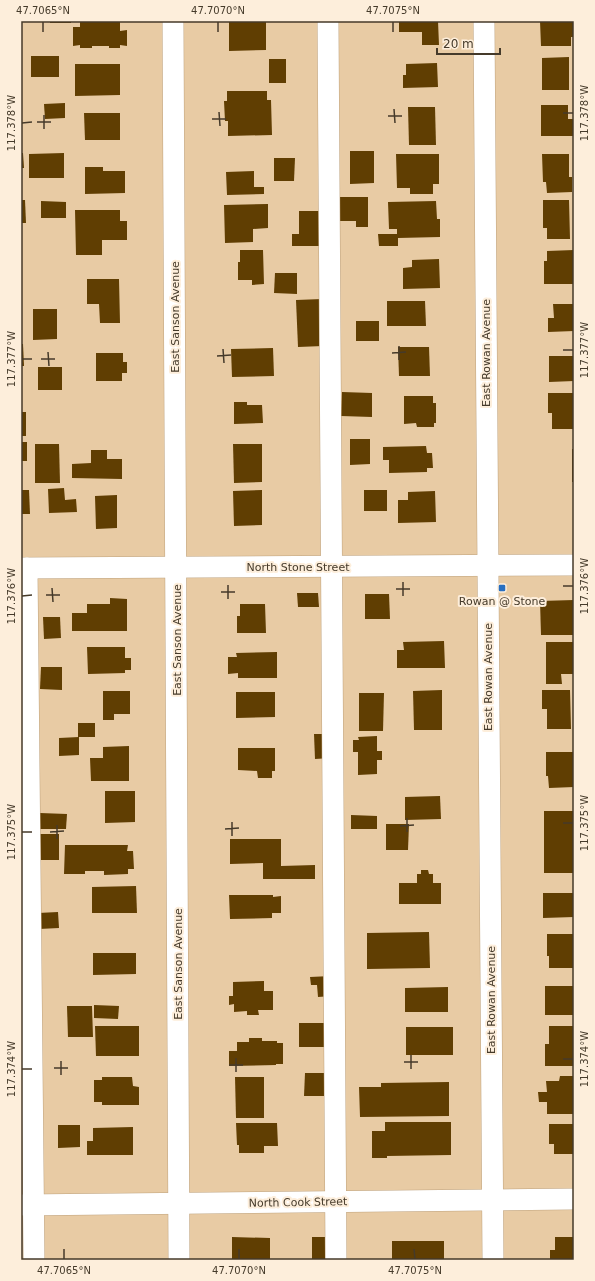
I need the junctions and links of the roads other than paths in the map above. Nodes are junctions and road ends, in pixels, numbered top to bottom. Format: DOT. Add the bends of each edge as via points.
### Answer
graph roads {
  1 [pos="173,21"];
  2 [pos="328,21"];
  3 [pos="484,21"];
  4 [pos="488,565"];
  5 [pos="574,565"];
  6 [pos="331,567"];
  7 [pos="24,568"];
  8 [pos="176,568"];
  9 [pos="492,1199"];
  10 [pos="574,1199"];
  11 [pos="336,1202"];
  12 [pos="179,1204"];
  13 [pos="27,1205"];
  14 [pos="34,1260"];
  15 [pos="179,1260"];
  16 [pos="336,1260"];
  17 [pos="493,1260"];
  1 -- 8 [label="street, East Sanson Avenue"];
  2 -- 6 [label="street"];
  3 -- 4 [label="street, East Rowan Avenue"];
  4 -- 5 [label="street, North Stone Street"];
  4 -- 6 [label="street, North Stone Street"];
  4 -- 9 [label="street, East Rowan Avenue"];
  6 -- 8 [label="street, North Stone Street"];
  6 -- 11 [label="street"];
  7 -- 8 [label="street, North Stone Street"];
  7 -- 13 [label="street"];
  8 -- 12 [label="street, East Sanson Avenue"];
  9 -- 10 [label="street, North Cook Street"];
  9 -- 11 [label="street, North Cook Street"];
  9 -- 17 [label="street, East Rowan Avenue"];
  11 -- 12 [label="street, North Cook Street"];
  11 -- 16 [label="street"];
  12 -- 13 [label="street, North Cook Street"];
  12 -- 15 [label="street, East Sanson Avenue"];
  13 -- 14 [label="street"];
}
